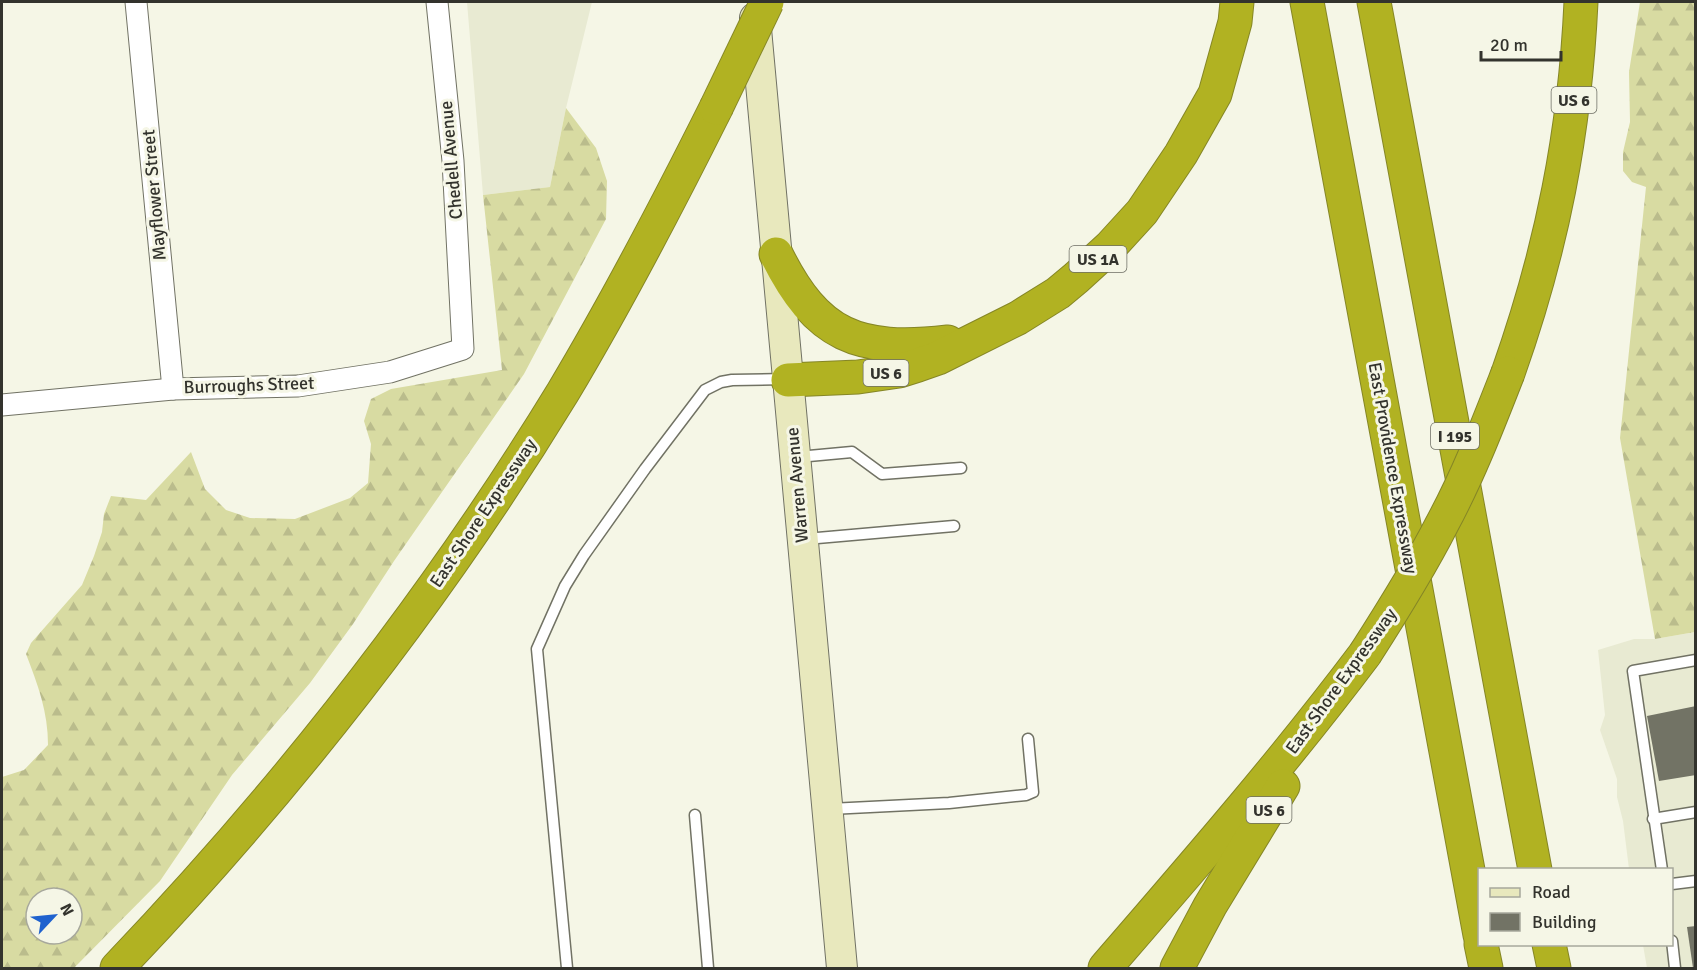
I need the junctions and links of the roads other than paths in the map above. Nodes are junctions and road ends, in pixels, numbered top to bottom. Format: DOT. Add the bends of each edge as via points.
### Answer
graph roads {
  1 [pos="136,2"];
  2 [pos="437,2"];
  3 [pos="753,2"];
  4 [pos="767,2"];
  5 [pos="1237,2"];
  6 [pos="1307,2"];
  7 [pos="1374,2"];
  8 [pos="1581,2"];
  9 [pos="776,254"];
  10 [pos="462,319"];
  11 [pos="977,339"];
  12 [pos="788,380"];
  13 [pos="173,389"];
  14 [pos="2,405"];
  15 [pos="795,457"];
  16 [pos="961,468"];
  17 [pos="954,526"];
  18 [pos="802,539"];
  19 [pos="1365,654"];
  20 [pos="1695,660"];
  21 [pos="1028,739"];
  22 [pos="827,809"];
  23 [pos="1695,812"];
  24 [pos="695,815"];
  25 [pos="1653,819"];
  26 [pos="1535,868"];
  27 [pos="1662,868"];
  28 [pos="1695,881"];
  29 [pos="1673,884"];
  30 [pos="1478,930"];
  31 [pos="1481,946"];
  32 [pos="1549,946"];
  33 [pos="1672,946"];
  34 [pos="117,969"];
  35 [pos="567,969"];
  36 [pos="708,969"];
  37 [pos="842,969"];
  38 [pos="1106,969"];
  39 [pos="1177,969"];
  40 [pos="1486,969"];
  41 [pos="1554,969"];
  42 [pos="1675,969"];
  1 -- 13 [label="street, Mayflower Street"];
  2 -- 10 [label="street, Chedell Avenue" via="453,161"];
  3 -- 9 [label="main road, Warren Avenue / US 1A"];
  4 -- 34 [label="highway, East Shore Expressway, bridge" via="658,220 587,349 462,547 337,717 270,799"];
  5 -- 11 [label="highway, US 1A" via="1215,94 1142,212 1058,293"];
  6 -- 30 [label="highway, East Providence Expressway"];
  7 -- 26 [label="highway, I 195"];
  8 -- 19 [label="highway, East Shore Expressway / US 6, bridge" via="1575,98 1559,198 1534,298 1508,373 1444,522"];
  9 -- 11 [label="highway, US 1A" via="804,302 848,336 893,345"];
  9 -- 12 [label="main road, Warren Avenue"];
  10 -- 13 [label="street, Burroughs Street" via="463,350 390,372 298,386"];
  11 -- 12 [label="highway, US 6" via="899,371"];
  12 -- 15 [label="main road, Warren Avenue"];
  12 -- 35 [label="lane" via="744,378 721,382 699,397 584,555 565,586 537,649"];
  13 -- 14 [label="street, Burroughs Street"];
  15 -- 16 [label="lane" via="852,452 882,474"];
  15 -- 18 [label="main road, Warren Avenue"];
  17 -- 18 [label="lane"];
  18 -- 22 [label="main road, Warren Avenue"];
  19 -- 38 [label="highway, East Shore Expressway" via="1244,807"];
  19 -- 39 [label="highway, US 6" via="1216,896"];
  20 -- 25 [label="lane" via="1633,672"];
  21 -- 22 [label="lane" via="1033,792 1026,795"];
  22 -- 37 [label="main road, Warren Avenue"];
  23 -- 25 [label="lane"];
  24 -- 36 [label="lane"];
  25 -- 27 [label="lane"];
  28 -- 29 [label="lane"];
  31 -- 40 [label="highway"];
  32 -- 41 [label="highway"];
  33 -- 42 [label="lane"];
}
